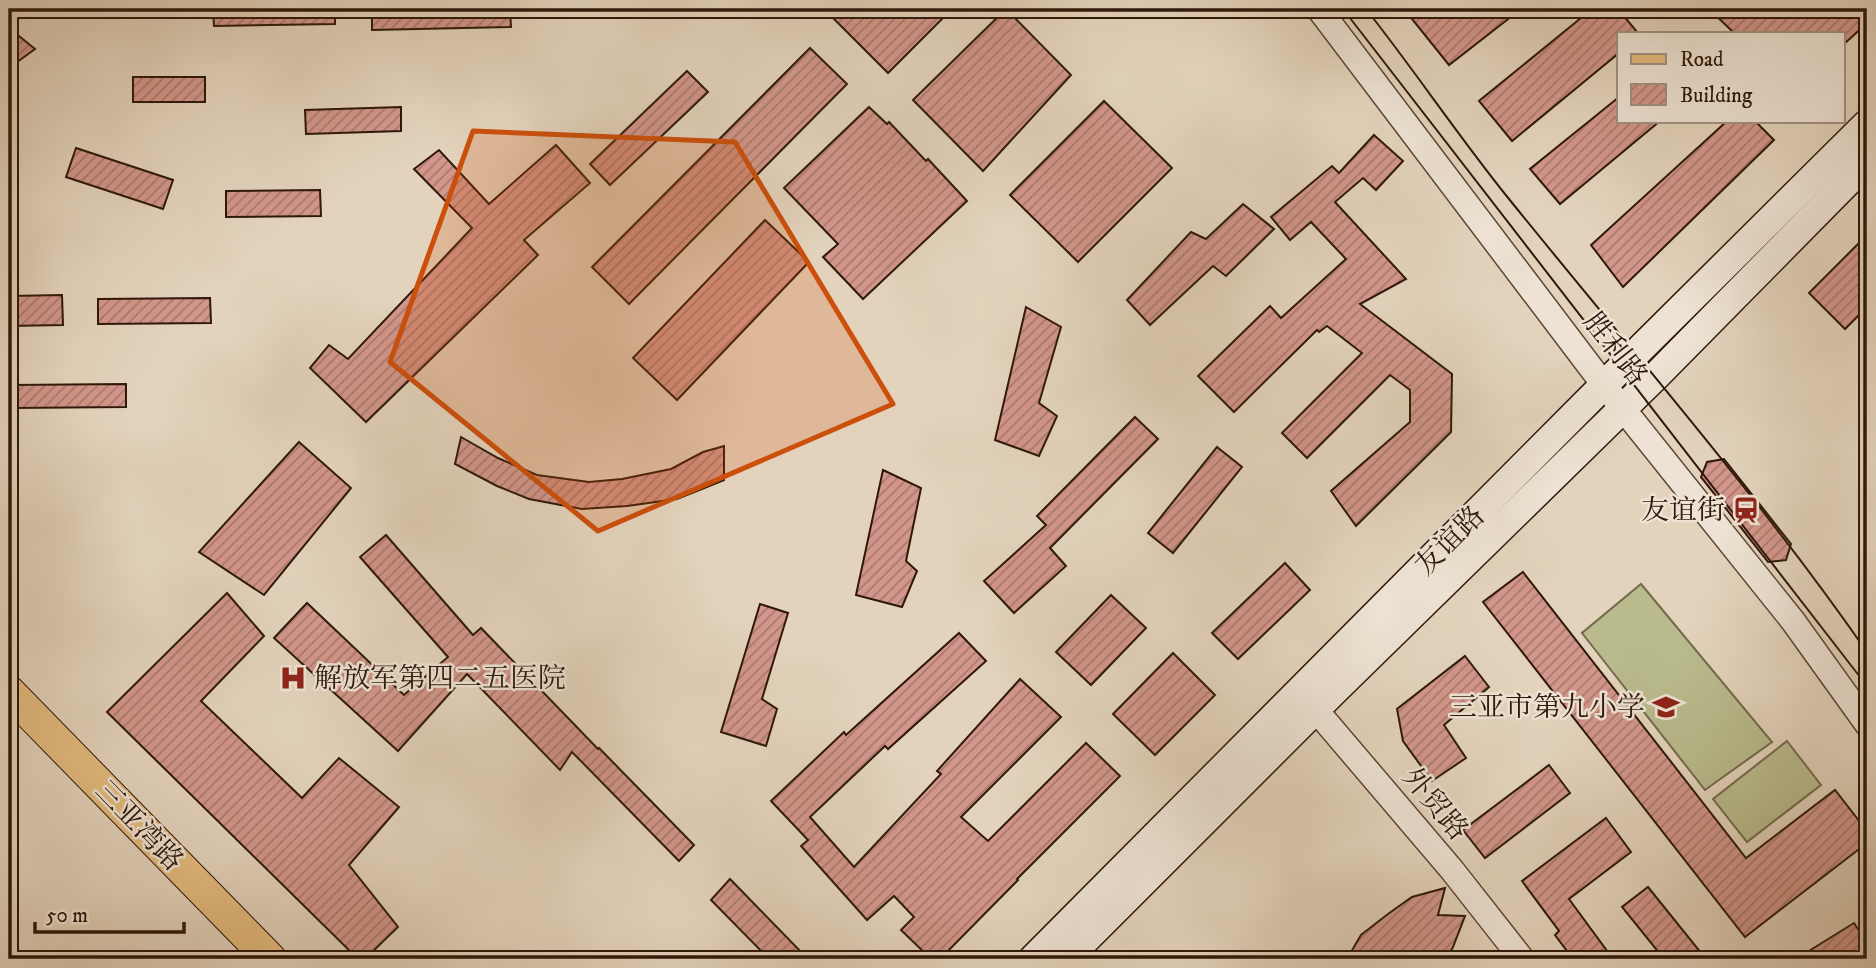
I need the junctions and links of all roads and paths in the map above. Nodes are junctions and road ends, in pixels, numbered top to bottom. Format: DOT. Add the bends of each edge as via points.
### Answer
graph roads {
  1 [pos="1319,9"];
  2 [pos="1867,124"];
  3 [pos="1867,162"];
  4 [pos="1604,385"];
  5 [pos="1624,408"];
  6 [pos="9,692"];
  7 [pos="1307,701"];
  8 [pos="9,724"];
  9 [pos="1867,724"];
  10 [pos="240,959"];
  11 [pos="270,959"];
  12 [pos="1033,959"];
  13 [pos="1066,959"];
  14 [pos="1522,959"];
  1 -- 4 [label="street, 胜利路"];
  2 -- 4 [label="main road, 友谊路"];
  3 -- 5 [label="main road, 友谊路"];
  4 -- 5 [label="street, 胜利路"];
  4 -- 7 [label="main road, 友谊路" via="1341,651"];
  5 -- 7 [label="main road, 友谊路"];
  5 -- 9 [label="street, 胜利路" via="1793,621"];
  6 -- 11 [label="main road, 三亚湾路"];
  7 -- 12 [label="main road, 友谊路" via="1259,734"];
  7 -- 13 [label="main road, 友谊路"];
  7 -- 14 [label="street, 外贸路"];
  8 -- 10 [label="main road, 三亚湾路"];
}
